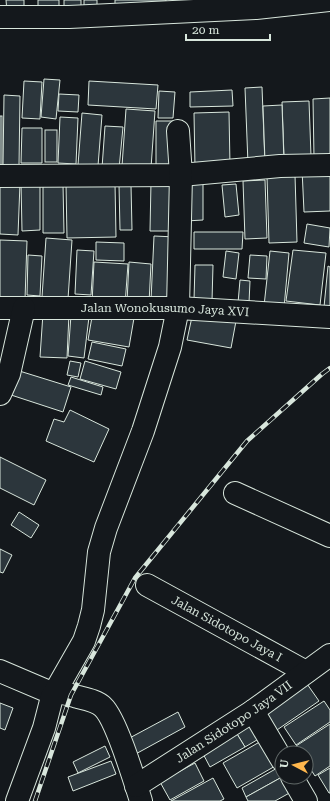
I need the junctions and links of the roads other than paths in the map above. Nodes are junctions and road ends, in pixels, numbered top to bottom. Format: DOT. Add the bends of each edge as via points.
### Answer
graph roads {
  1 [pos="330,0"];
  2 [pos="0,17"];
  3 [pos="178,131"];
  4 [pos="330,165"];
  5 [pos="181,175"];
  6 [pos="0,176"];
  7 [pos="0,308"];
  8 [pos="24,308"];
  9 [pos="178,308"];
  10 [pos="330,317"];
  11 [pos="0,394"];
  12 [pos="235,493"];
  13 [pos="330,536"];
  14 [pos="147,585"];
  15 [pos="330,655"];
  16 [pos="0,671"];
  17 [pos="306,672"];
  18 [pos="62,695"];
  19 [pos="253,711"];
  20 [pos="274,746"];
  21 [pos="297,785"];
  22 [pos="138,793"];
  23 [pos="17,801"];
  24 [pos="306,801"];
  1 -- 2 [label="street" via="256,8 69,17"];
  3 -- 5 [label="street"];
  4 -- 5 [label="street" via="280,166"];
  5 -- 6 [label="street"];
  5 -- 9 [label="street"];
  7 -- 8 [label="street, Jalan Wonokusumo Jaya XVI"];
  8 -- 9 [label="street, Jalan Wonokusumo Jaya XVI"];
  8 -- 11 [label="street" via="9,374"];
  9 -- 10 [label="street, Jalan Wonokusumo Jaya XVI"];
  9 -- 18 [label="street" via="170,347 143,432 99,552 89,626"];
  12 -- 13 [label="street"];
  14 -- 17 [label="street, Jalan Sidotopo Jaya I"];
  15 -- 17 [label="street, Jalan Sidotopo Jaya VII"];
  16 -- 18 [label="street"];
  17 -- 19 [label="street, Jalan Sidotopo Jaya VII"];
  18 -- 22 [label="street" via="93,701 104,708 119,738"];
  18 -- 23 [label="street" via="44,728"];
  19 -- 20 [label="street"];
  19 -- 22 [label="street, Jalan Sidotopo Jaya VII"];
  21 -- 24 [label="street"];
}
